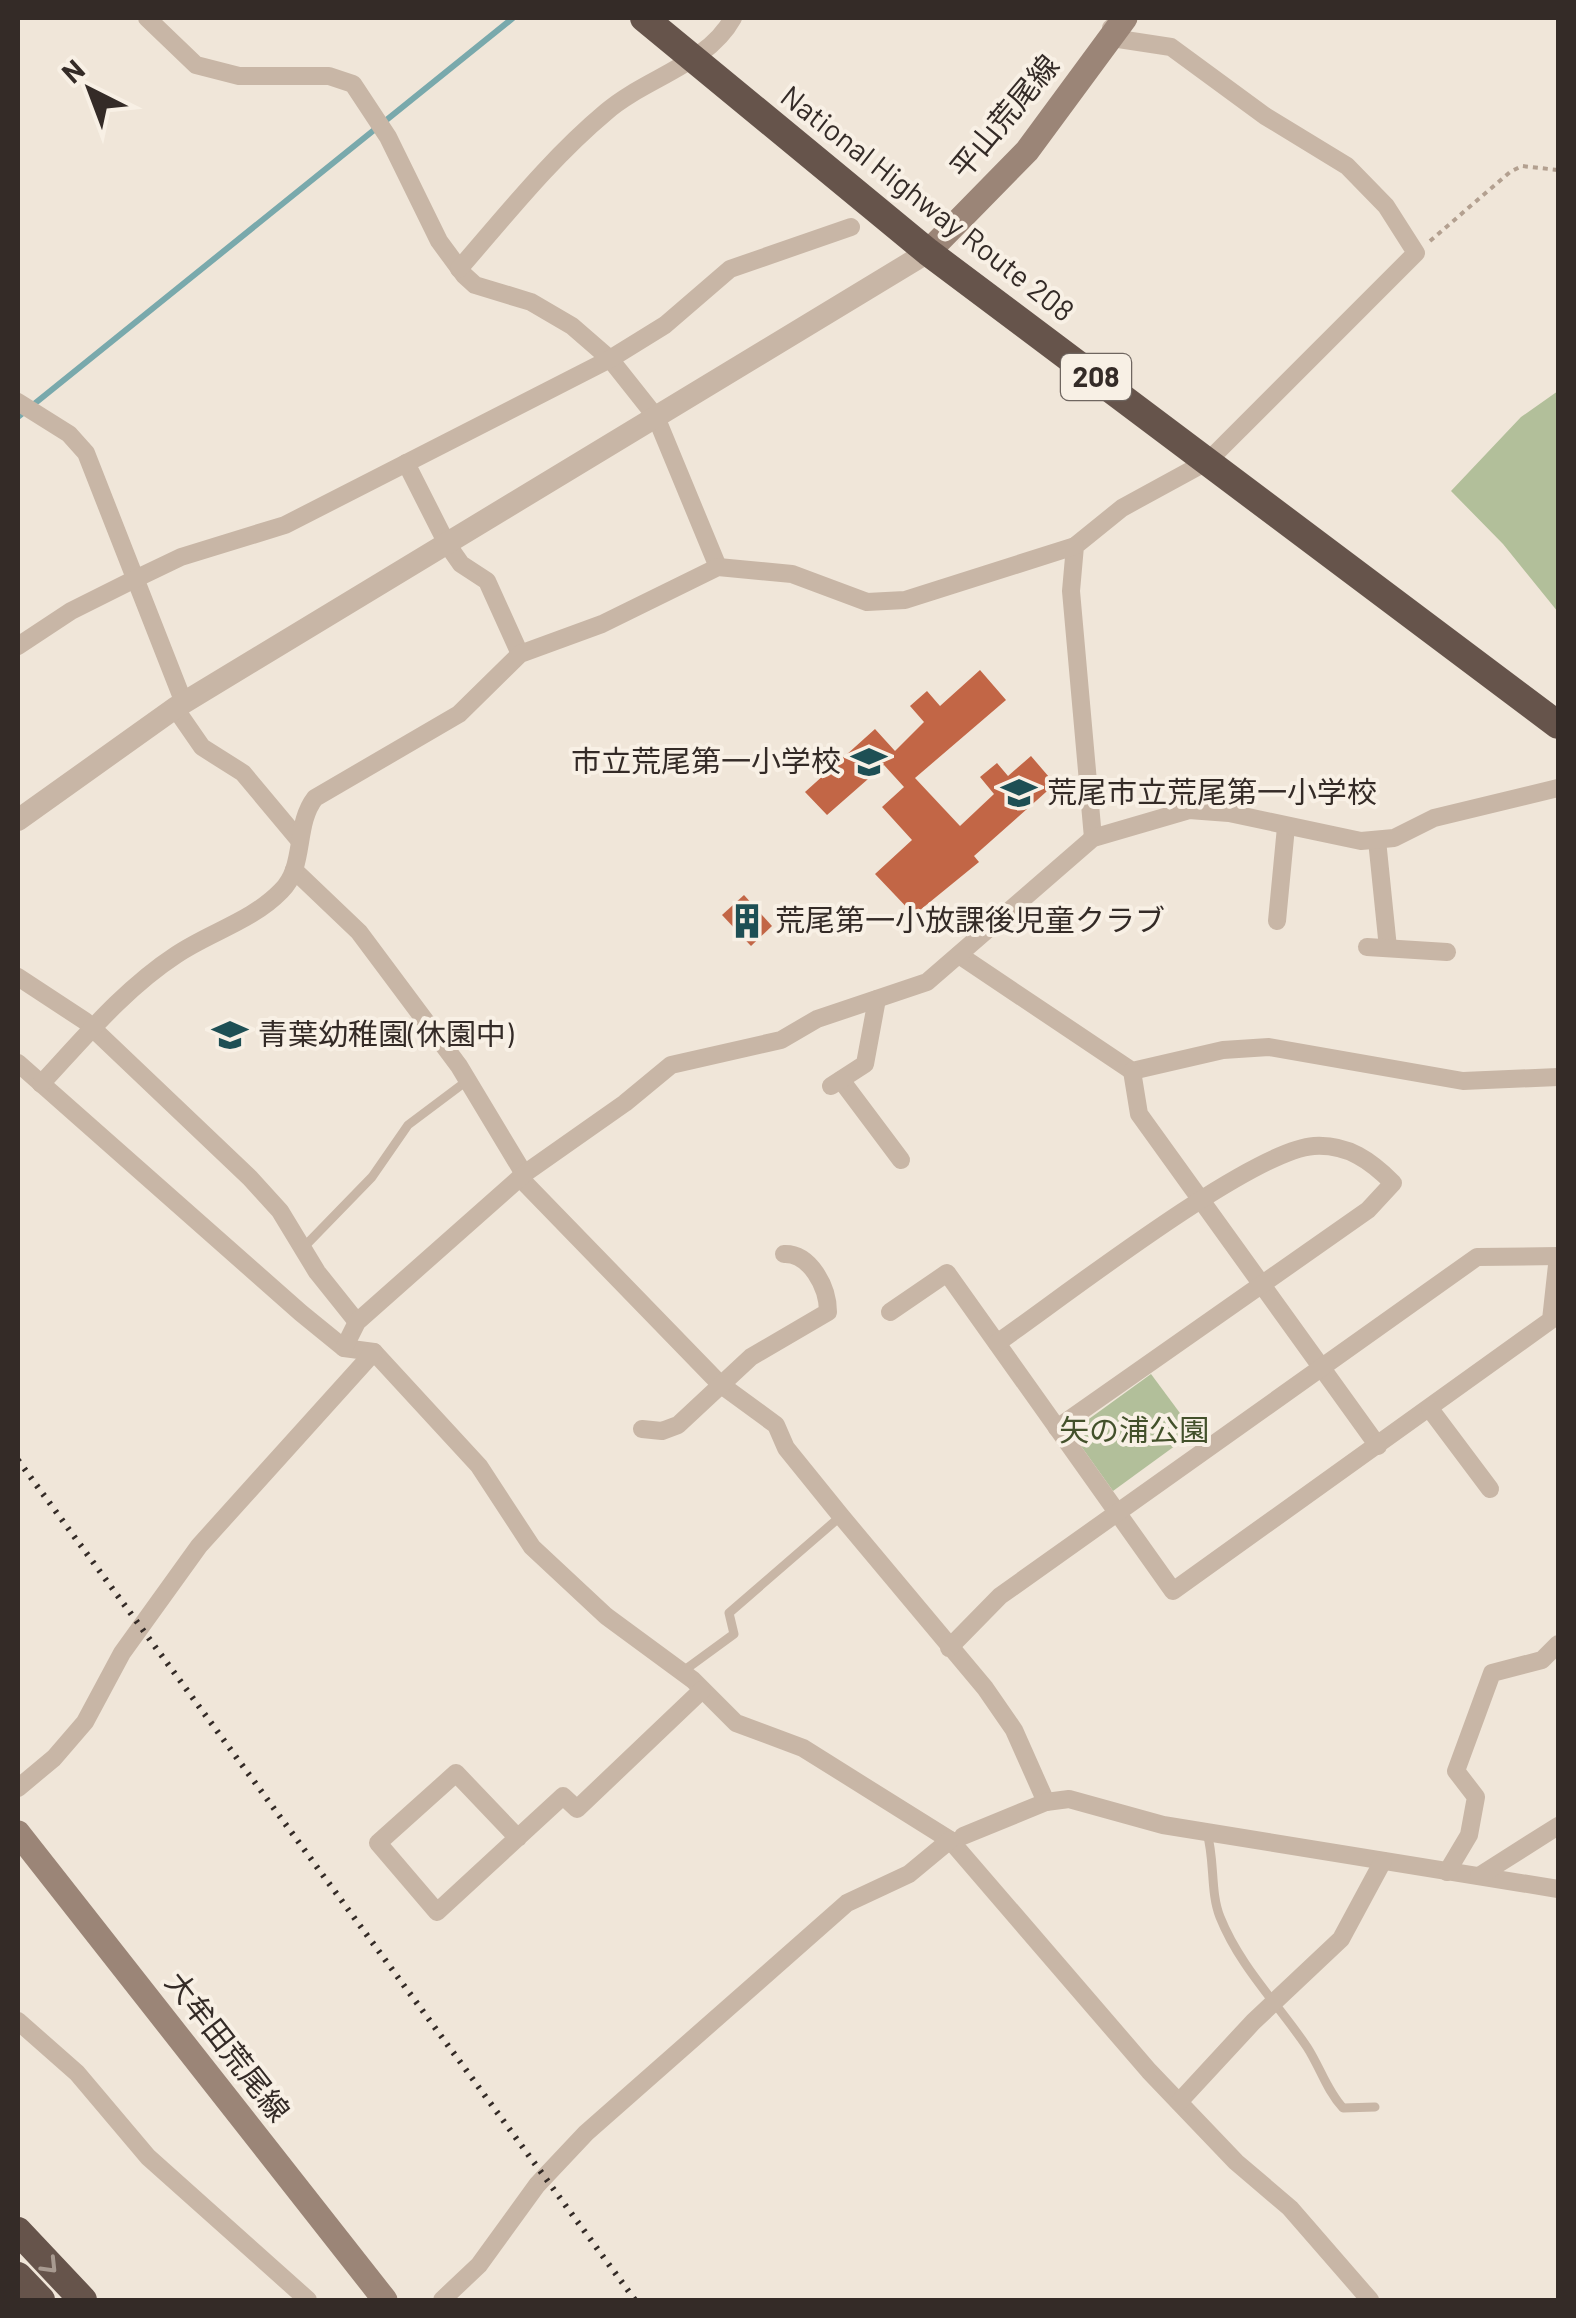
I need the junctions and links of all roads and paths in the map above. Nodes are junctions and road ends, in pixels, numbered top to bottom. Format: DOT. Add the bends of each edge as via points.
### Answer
graph roads {
  1 [pos="147,18"];
  2 [pos="644,18"];
  3 [pos="733,18"];
  4 [pos="1116,24"];
  5 [pos="692,60"];
  6 [pos="1558,170"];
  7 [pos="851,227"];
  8 [pos="928,252"];
  9 [pos="1416,253"];
  10 [pos="459,269"];
  11 [pos="610,358"];
  12 [pos="18,402"];
  13 [pos="656,417"];
  14 [pos="1208,461"];
  15 [pos="406,463"];
  16 [pos="446,544"];
  17 [pos="1075,546"];
  18 [pos="718,567"];
  19 [pos="133,580"];
  20 [pos="18,646"];
  21 [pos="520,654"];
  22 [pos="180,706"];
  23 [pos="1558,724"];
  24 [pos="1558,788"];
  25 [pos="18,820"];
  26 [pos="1286,827"];
  27 [pos="1094,838"];
  28 [pos="299,840"];
  29 [pos="1377,840"];
  30 [pos="294,870"];
  31 [pos="1276,920"];
  32 [pos="1368,947"];
  33 [pos="1388,948"];
  34 [pos="1447,952"];
  35 [pos="959,954"];
  36 [pos="18,977"];
  37 [pos="877,999"];
  38 [pos="93,1028"];
  39 [pos="18,1063"];
  40 [pos="1132,1071"];
  41 [pos="1558,1077"];
  42 [pos="468,1080"];
  43 [pos="41,1084"];
  44 [pos="901,1160"];
  45 [pos="522,1176"];
  46 [pos="1202,1200"];
  47 [pos="303,1248"];
  48 [pos="784,1254"];
  49 [pos="1558,1256"];
  50 [pos="1262,1284"];
  51 [pos="890,1312"];
  52 [pos="357,1322"];
  53 [pos="997,1343"];
  54 [pos="344,1348"];
  55 [pos="374,1352"];
  56 [pos="1320,1369"];
  57 [pos="720,1384"];
  58 [pos="1430,1409"];
  59 [pos="1057,1428"];
  60 [pos="642,1429"];
  61 [pos="1378,1446"];
  62 [pos="1490,1489"];
  63 [pos="1117,1513"];
  64 [pos="841,1516"];
  65 [pos="1558,1644"];
  66 [pos="949,1648"];
  67 [pos="682,1672"];
  68 [pos="702,1690"];
  69 [pos="18,1788"];
  70 [pos="1046,1802"];
  71 [pos="1558,1826"];
  72 [pos="18,1833"];
  73 [pos="1207,1833"];
  74 [pos="518,1838"];
  75 [pos="956,1838"];
  76 [pos="1383,1862"];
  77 [pos="1447,1872"];
  78 [pos="1478,1876"];
  79 [pos="1558,1889"];
  80 [pos="1272,2004"];
  81 [pos="18,2021"];
  82 [pos="1179,2102"];
  83 [pos="1376,2107"];
  84 [pos="18,2232"];
  85 [pos="18,2276"];
  86 [pos="41,2300"];
  87 [pos="83,2300"];
  88 [pos="308,2300"];
  89 [pos="385,2300"];
  90 [pos="442,2300"];
  91 [pos="1370,2300"];
  1 -- 10 [label="street" via="196,65 239,76 329,76 353,84"];
  2 -- 5 [label="highway, National Highway Route 208 / 208"];
  3 -- 5 [label="street"];
  4 -- 8 [label="main road, 平山荒尾線" via="1027,151"];
  4 -- 9 [label="street" via="1171,46 1346,166 1386,206"];
  5 -- 8 [label="highway, National Highway Route 208 / 208"];
  5 -- 10 [label="street" via="608,110"];
  6 -- 9 [label="path" via="1522,166 1510,172"];
  7 -- 11 [label="street" via="730,268 665,324"];
  8 -- 13 [label="street"];
  8 -- 14 [label="highway, National Highway Route 208 / 208"];
  9 -- 14 [label="street"];
  10 -- 11 [label="street" via="475,285 531,302"];
  11 -- 13 [label="street"];
  11 -- 15 [label="street"];
  12 -- 19 [label="street" via="86,453"];
  13 -- 16 [label="street"];
  13 -- 18 [label="street"];
  14 -- 17 [label="street" via="1122,508"];
  14 -- 23 [label="highway, National Highway Route 208 / 208"];
  15 -- 16 [label="street"];
  15 -- 19 [label="street" via="285,524"];
  16 -- 21 [label="street" via="487,581"];
  16 -- 22 [label="street"];
  17 -- 18 [label="street" via="905,600 867,602 792,574"];
  17 -- 27 [label="street" via="1070,591"];
  18 -- 21 [label="street" via="602,624"];
  19 -- 20 [label="street"];
  19 -- 22 [label="street"];
  21 -- 28 [label="street" via="458,714 315,798"];
  22 -- 25 [label="street"];
  22 -- 28 [label="street" via="202,747 243,773"];
  24 -- 29 [label="street" via="1434,818"];
  26 -- 27 [label="street" via="1189,810"];
  26 -- 29 [label="street"];
  26 -- 31 [label="street"];
  27 -- 35 [label="street"];
  28 -- 30 [label="street"];
  29 -- 33 [label="street"];
  30 -- 38 [label="street" via="286,888 260,910 176,954"];
  30 -- 42 [label="street" via="359,932"];
  32 -- 33 [label="street"];
  33 -- 34 [label="street"];
  35 -- 37 [label="street" via="927,982"];
  35 -- 40 [label="street"];
  36 -- 38 [label="street"];
  37 -- 44 [label="street" via="865,1064 836,1083"];
  37 -- 45 [label="street" via="780,1040 671,1064"];
  38 -- 43 [label="street"];
  38 -- 47 [label="street" via="250,1178"];
  39 -- 43 [label="street"];
  40 -- 41 [label="street" via="1269,1047 1463,1081"];
  40 -- 46 [label="street" via="1139,1114"];
  42 -- 45 [label="street"];
  42 -- 47 [label="lane" via="408,1126 372,1178"];
  43 -- 54 [label="street"];
  45 -- 52 [label="street"];
  45 -- 57 [label="street"];
  46 -- 50 [label="street"];
  46 -- 50 [label="street" via="1296,1148 1318,1145 1366,1156 1393,1183 1368,1210"];
  46 -- 53 [label="street"];
  47 -- 52 [label="street"];
  48 -- 57 [label="street" via="807,1261 828,1298 828,1312 751,1357"];
  49 -- 56 [label="street" via="1477,1257"];
  49 -- 58 [label="street" via="1551,1320"];
  50 -- 56 [label="street"];
  50 -- 59 [label="street"];
  51 -- 53 [label="street" via="948,1273"];
  52 -- 54 [label="street"];
  53 -- 59 [label="street"];
  54 -- 55 [label="street"];
  55 -- 67 [label="street" via="479,1466 532,1547 606,1616"];
  55 -- 69 [label="street" via="199,1546 122,1653 85,1722"];
  56 -- 61 [label="street"];
  56 -- 63 [label="street"];
  57 -- 60 [label="street" via="678,1425"];
  57 -- 64 [label="street" via="776,1425 786,1448"];
  58 -- 61 [label="street"];
  58 -- 62 [label="street"];
  59 -- 63 [label="street"];
  61 -- 63 [label="street" via="1173,1591"];
  63 -- 66 [label="street" via="1000,1596"];
  64 -- 66 [label="street"];
  64 -- 67 [label="lane" via="729,1613 734,1634"];
  65 -- 77 [label="street" via="1542,1660 1492,1673 1456,1770 1476,1797 1470,1834"];
  66 -- 70 [label="street" via="1014,1730"];
  67 -- 68 [label="street"];
  68 -- 74 [label="street" via="577,1810 564,1796"];
  68 -- 75 [label="street" via="736,1722 826,1760"];
  70 -- 73 [label="street" via="1070,1799"];
  70 -- 75 [label="street"];
  71 -- 78 [label="street"];
  72 -- 89 [label="main road, 大牟田荒尾線"];
  73 -- 76 [label="street"];
  73 -- 80 [label="lane" via="1218,1913"];
  74 -- 74 [label="street" via="456,1773 378,1844 437,1912"];
  75 -- 82 [label="street"];
  75 -- 90 [label="street" via="908,1874 846,1903 586,2133 537,2185 479,2265"];
  76 -- 77 [label="street"];
  76 -- 80 [label="street" via="1341,1939"];
  77 -- 78 [label="street"];
  78 -- 79 [label="street"];
  80 -- 82 [label="street"];
  80 -- 83 [label="lane" via="1343,2108"];
  81 -- 88 [label="street" via="77,2073 148,2158"];
  82 -- 91 [label="street" via="1290,2208"];
  84 -- 87 [label="highway, one-way"];
  85 -- 86 [label="highway"];
}
